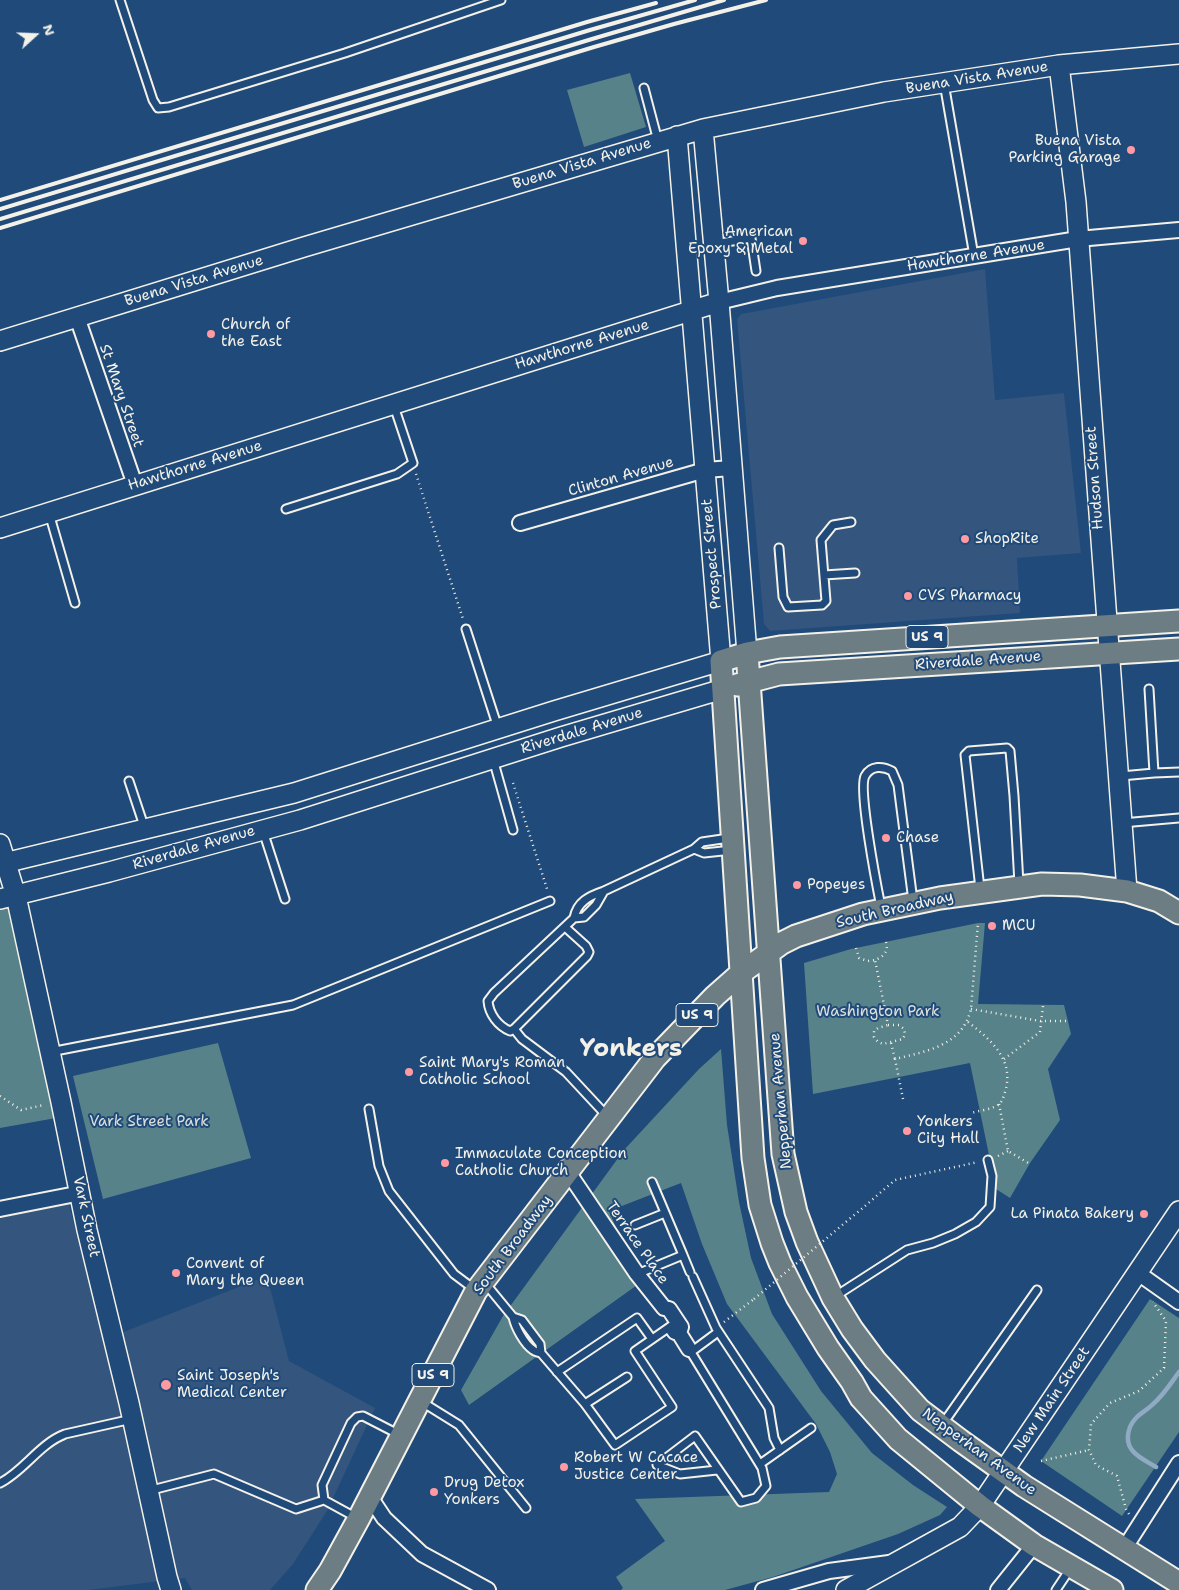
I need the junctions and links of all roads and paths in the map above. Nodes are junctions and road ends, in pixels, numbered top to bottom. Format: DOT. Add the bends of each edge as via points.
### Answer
graph roads {
  1 [pos="120,0"];
  2 [pos="501,0"];
  3 [pos="1179,54"];
  4 [pos="1059,65"];
  5 [pos="944,83"];
  6 [pos="644,88"];
  7 [pos="703,129"];
  8 [pos="678,136"];
  9 [pos="658,142"];
  10 [pos="1179,230"];
  11 [pos="1078,240"];
  12 [pos="713,244"];
  13 [pos="974,256"];
  14 [pos="756,272"];
  15 [pos="719,302"];
  16 [pos="692,310"];
  17 [pos="78,317"];
  18 [pos="0,341"];
  19 [pos="393,404"];
  20 [pos="412,463"];
  21 [pos="732,468"];
  22 [pos="705,470"];
  23 [pos="135,485"];
  24 [pos="286,509"];
  25 [pos="49,512"];
  26 [pos="851,522"];
  27 [pos="520,523"];
  28 [pos="0,528"];
  29 [pos="779,548"];
  30 [pos="855,573"];
  31 [pos="824,575"];
  32 [pos="75,603"];
  33 [pos="1179,621"];
  34 [pos="1106,625"];
  35 [pos="466,629"];
  36 [pos="1179,649"];
  37 [pos="1108,653"];
  38 [pos="747,654"];
  39 [pos="721,662"];
  40 [pos="749,681"];
  41 [pos="722,689"];
  42 [pos="1149,689"];
  43 [pos="498,729"];
  44 [pos="498,757"];
  45 [pos="1179,772"];
  46 [pos="1154,773"];
  47 [pos="1118,776"];
  48 [pos="129,781"];
  49 [pos="1179,818"];
  50 [pos="1121,823"];
  51 [pos="145,829"];
  52 [pos="262,829"];
  53 [pos="513,830"];
  54 [pos="0,844"];
  55 [pos="733,844"];
  56 [pos="694,849"];
  57 [pos="2,863"];
  58 [pos="1019,887"];
  59 [pos="604,891"];
  60 [pos="1127,891"];
  61 [pos="980,892"];
  62 [pos="8,898"];
  63 [pos="285,899"];
  64 [pos="550,901"];
  65 [pos="913,904"];
  66 [pos="881,910"];
  67 [pos="1179,914"];
  68 [pos="574,918"];
  69 [pos="978,923"];
  70 [pos="565,927"];
  71 [pos="886,942"];
  72 [pos="856,948"];
  73 [pos="768,952"];
  74 [pos="875,960"];
  75 [pos="741,973"];
  76 [pos="1043,1006"];
  77 [pos="971,1009"];
  78 [pos="1040,1021"];
  79 [pos="1068,1021"];
  80 [pos="968,1022"];
  81 [pos="888,1025"];
  82 [pos="514,1029"];
  83 [pos="891,1042"];
  84 [pos="50,1052"];
  85 [pos="895,1059"];
  86 [pos="1004,1059"];
  87 [pos="0,1096"];
  88 [pos="903,1099"];
  89 [pos="62,1102"];
  90 [pos="999,1104"];
  91 [pos="369,1109"];
  92 [pos="971,1113"];
  93 [pos="609,1118"];
  94 [pos="1008,1151"];
  95 [pos="988,1160"];
  96 [pos="1030,1164"];
  97 [pos="568,1172"];
  98 [pos="652,1182"];
  99 [pos="81,1193"];
  100 [pos="0,1209"];
  101 [pos="1179,1211"];
  102 [pos="665,1213"];
  103 [pos="635,1225"];
  104 [pos="683,1255"];
  105 [pos="1138,1273"];
  106 [pos="637,1274"];
  107 [pos="480,1286"];
  108 [pos="1037,1290"];
  109 [pos="833,1298"];
  110 [pos="754,1299"];
  111 [pos="1150,1299"];
  112 [pos="1179,1302"];
  113 [pos="675,1329"];
  114 [pos="718,1332"];
  115 [pos="652,1339"];
  116 [pos="690,1351"];
  117 [pos="557,1372"];
  118 [pos="627,1377"];
  119 [pos="420,1400"];
  120 [pos="585,1404"];
  121 [pos="132,1419"];
  122 [pos="941,1426"];
  123 [pos="811,1428"];
  124 [pos="401,1436"];
  125 [pos="780,1450"];
  126 [pos="1089,1450"];
  127 [pos="1041,1461"];
  128 [pos="1179,1463"];
  129 [pos="760,1464"];
  130 [pos="717,1470"];
  131 [pos="1004,1471"];
  132 [pos="0,1483"];
  133 [pos="148,1491"];
  134 [pos="370,1497"];
  135 [pos="324,1500"];
  136 [pos="980,1506"];
  137 [pos="526,1508"];
  138 [pos="359,1518"];
  139 [pos="1138,1526"];
  140 [pos="1034,1545"];
  141 [pos="1124,1549"];
  142 [pos="897,1562"];
  143 [pos="1072,1566"];
  144 [pos="1179,1583"];
  145 [pos="171,1590"];
  146 [pos="317,1590"];
  147 [pos="488,1590"];
  148 [pos="763,1590"];
  149 [pos="846,1590"];
  150 [pos="998,1590"];
  151 [pos="1056,1590"];
  152 [pos="1112,1590"];
  1 -- 2 [label="lane" via="158,108 345,53"];
  3 -- 4 [label="street, Buena Vista Avenue"];
  4 -- 5 [label="street, Buena Vista Avenue"];
  4 -- 11 [label="street, Hudson Street"];
  5 -- 7 [label="street, Buena Vista Avenue"];
  5 -- 13 [label="lane"];
  6 -- 9 [label="lane"];
  7 -- 8 [label="street, Buena Vista Avenue"];
  7 -- 12 [label="street, Prospect Street"];
  8 -- 9 [label="street, Buena Vista Avenue"];
  8 -- 16 [label="street, Prospect Street"];
  9 -- 17 [label="street, Buena Vista Avenue"];
  10 -- 11 [label="street, Hawthorne Avenue"];
  11 -- 13 [label="street, Hawthorne Avenue"];
  11 -- 34 [label="street, Hudson Street"];
  12 -- 14 [label="lane" via="750,238"];
  12 -- 15 [label="street, Prospect Street"];
  13 -- 15 [label="street, Hawthorne Avenue" via="777,288"];
  15 -- 16 [label="street, Hawthorne Avenue"];
  15 -- 21 [label="street, Prospect Street"];
  16 -- 19 [label="street, Hawthorne Avenue"];
  16 -- 22 [label="street, Prospect Street"];
  17 -- 18 [label="street, Buena Vista Avenue"];
  17 -- 23 [label="street, St Mary Street"];
  19 -- 20 [label="lane"];
  19 -- 23 [label="street, Hawthorne Avenue"];
  20 -- 24 [label="lane" via="397,474"];
  20 -- 35 [label="path"];
  21 -- 22 [label="street, Clinton Avenue"];
  21 -- 38 [label="street, Prospect Street"];
  22 -- 27 [label="street, Clinton Avenue"];
  22 -- 39 [label="street, Prospect Street"];
  23 -- 25 [label="street, Hawthorne Avenue"];
  25 -- 28 [label="street, Hawthorne Avenue"];
  25 -- 32 [label="lane"];
  26 -- 31 [label="lane" via="833,525 821,540"];
  29 -- 31 [label="lane" via="783,597 788,607 822,605 826,601"];
  30 -- 31 [label="lane"];
  33 -- 34 [label="main road, Riverdale Avenue / US 9"];
  34 -- 37 [label="street, Hudson Street"];
  34 -- 38 [label="main road, Riverdale Avenue / US 9" via="780,647"];
  35 -- 43 [label="lane"];
  36 -- 37 [label="main road, Riverdale Avenue"];
  37 -- 40 [label="main road, Riverdale Avenue" via="779,674"];
  37 -- 47 [label="street, Hudson Street"];
  38 -- 39 [label="main road, Riverdale Avenue / US 9"];
  38 -- 40 [label="main road, Prospect Street"];
  39 -- 41 [label="main road, Prospect Street"];
  39 -- 43 [label="street, Riverdale Avenue"];
  40 -- 41 [label="main road, Riverdale Avenue"];
  40 -- 73 [label="main road, Prospect Street"];
  41 -- 44 [label="street, Riverdale Avenue"];
  41 -- 55 [label="main road, Prospect Street"];
  42 -- 46 [label="lane"];
  43 -- 51 [label="street, Riverdale Avenue" via="294,793"];
  44 -- 52 [label="street, Riverdale Avenue"];
  44 -- 53 [label="lane"];
  44 -- 64 [label="path"];
  45 -- 46 [label="lane"];
  46 -- 47 [label="lane"];
  47 -- 50 [label="street, Hudson Street"];
  48 -- 51 [label="lane"];
  49 -- 50 [label="lane"];
  50 -- 60 [label="street, Hudson Street"];
  51 -- 57 [label="street, Riverdale Avenue"];
  52 -- 62 [label="street, Riverdale Avenue"];
  52 -- 63 [label="lane"];
  54 -- 57 [label="street, Vark Street"];
  55 -- 56 [label="lane" via="704,853"];
  55 -- 56 [label="lane" via="702,842"];
  55 -- 75 [label="main road, Prospect Street"];
  56 -- 59 [label="lane"];
  57 -- 62 [label="street, Vark Street"];
  58 -- 60 [label="main road, South Broadway / US 9" via="1080,884"];
  58 -- 61 [label="main road, South Broadway / US 9"];
  58 -- 61 [label="lane" via="1010,751 1007,748 969,752 965,755"];
  59 -- 68 [label="lane" via="584,917"];
  59 -- 68 [label="lane" via="589,896 576,910"];
  60 -- 67 [label="main road, South Broadway / US 9" via="1159,901"];
  61 -- 65 [label="main road, South Broadway / US 9"];
  62 -- 84 [label="street, Vark Street"];
  64 -- 84 [label="lane" via="293,1005"];
  65 -- 66 [label="main road, South Broadway / US 9"];
  65 -- 66 [label="lane" via="898,785 892,771 885,767 874,768 863,782"];
  66 -- 73 [label="main road, South Broadway / US 9" via="796,936"];
  68 -- 70 [label="lane"];
  69 -- 77 [label="path"];
  70 -- 82 [label="lane" via="586,946 587,956"];
  70 -- 82 [label="lane" via="488,1001 492,1016 504,1029 510,1032"];
  71 -- 74 [label="path" via="886,953"];
  72 -- 74 [label="path" via="859,958"];
  73 -- 75 [label="main road, South Broadway / US 9"];
  73 -- 109 [label="main road, Nepperhan Avenue" via="782,1154 806,1242"];
  74 -- 81 [label="path"];
  75 -- 93 [label="main road, South Broadway / US 9" via="655,1058"];
  75 -- 136 [label="main road, Nepperhan Avenue" via="753,1158 760,1205 780,1263 797,1297 861,1398 898,1439"];
  76 -- 78 [label="path"];
  77 -- 78 [label="path"];
  77 -- 80 [label="path"];
  78 -- 79 [label="path"];
  78 -- 86 [label="path" via="1040,1032"];
  80 -- 85 [label="path" via="945,1044"];
  80 -- 86 [label="path" via="990,1039"];
  81 -- 83 [label="path" via="899,1025 905,1034 903,1039"];
  81 -- 83 [label="path" via="874,1031 874,1037 883,1044"];
  82 -- 93 [label="lane" via="522,1039 566,1072"];
  83 -- 85 [label="path"];
  84 -- 89 [label="street, Vark Street"];
  85 -- 88 [label="path"];
  86 -- 90 [label="path" via="1008,1084"];
  87 -- 89 [label="path" via="21,1110"];
  89 -- 99 [label="street, Vark Street"];
  90 -- 92 [label="path"];
  90 -- 94 [label="path"];
  91 -- 107 [label="lane" via="379,1166 389,1191 454,1274"];
  93 -- 97 [label="main road, South Broadway / US 9"];
  94 -- 95 [label="path"];
  94 -- 96 [label="path"];
  95 -- 109 [label="lane" via="992,1176 990,1207 976,1222 933,1243 907,1250"];
  95 -- 110 [label="path, bridge" via="895,1180"];
  97 -- 106 [label="street, Terrace Place"];
  97 -- 107 [label="main road, South Broadway / US 9"];
  98 -- 102 [label="lane"];
  99 -- 100 [label="street"];
  99 -- 121 [label="street, Vark Street"];
  101 -- 105 [label="street, New Main Street"];
  102 -- 103 [label="lane"];
  102 -- 104 [label="lane"];
  104 -- 106 [label="lane"];
  104 -- 114 [label="lane"];
  105 -- 112 [label="street"];
  105 -- 131 [label="street, New Main Street"];
  106 -- 113 [label="street, Terrace Place" via="681,1328"];
  107 -- 117 [label="lane" via="513,1317 522,1320 540,1344 541,1353"];
  107 -- 119 [label="main road, South Broadway / US 9"];
  108 -- 122 [label="lane"];
  109 -- 122 [label="main road, Nepperhan Avenue" via="875,1360 920,1410"];
  111 -- 126 [label="path" via="1166,1321 1164,1368 1139,1391 1110,1403 1091,1424"];
  113 -- 115 [label="lane"];
  113 -- 116 [label="street, Terrace Place"];
  114 -- 116 [label="lane"];
  114 -- 125 [label="lane" via="769,1408 774,1438"];
  115 -- 117 [label="lane" via="637,1318"];
  115 -- 120 [label="lane" via="635,1351 672,1407 615,1445"];
  116 -- 129 [label="lane"];
  117 -- 120 [label="lane"];
  118 -- 120 [label="lane"];
  119 -- 124 [label="main road, South Broadway / US 9"];
  119 -- 137 [label="lane" via="459,1425"];
  121 -- 132 [label="lane" via="61,1436"];
  121 -- 133 [label="street, Vark Street"];
  122 -- 131 [label="main road, Nepperhan Avenue"];
  123 -- 125 [label="lane"];
  124 -- 134 [label="main road, South Broadway / US 9"];
  124 -- 135 [label="lane" via="363,1416 357,1417 351,1423 322,1485"];
  125 -- 129 [label="lane"];
  126 -- 127 [label="path"];
  126 -- 139 [label="path" via="1096,1465 1117,1476 1126,1509"];
  128 -- 139 [label="street"];
  129 -- 130 [label="lane" via="766,1486 756,1498 741,1502"];
  130 -- 130 [label="lane" via="695,1436 657,1465 680,1474"];
  131 -- 136 [label="street, New Main Street"];
  131 -- 141 [label="main road, Nepperhan Avenue"];
  133 -- 135 [label="lane" via="214,1474 296,1509"];
  133 -- 145 [label="street, Vark Street"];
  134 -- 138 [label="main road, South Broadway / US 9"];
  134 -- 147 [label="street" via="384,1518 422,1554"];
  135 -- 138 [label="lane"];
  136 -- 140 [label="main road, Nepperhan Avenue"];
  136 -- 142 [label="street, New Main Street" via="960,1527"];
  138 -- 146 [label="main road, South Broadway / US 9"];
  139 -- 141 [label="street"];
  140 -- 143 [label="main road, Nepperhan Avenue"];
  140 -- 150 [label="street"];
  141 -- 144 [label="main road, Nepperhan Avenue"];
  142 -- 148 [label="street" via="829,1571"];
  142 -- 149 [label="street, New Main Street"];
  143 -- 151 [label="lane"];
  143 -- 152 [label="main road, Nepperhan Avenue"];
}
